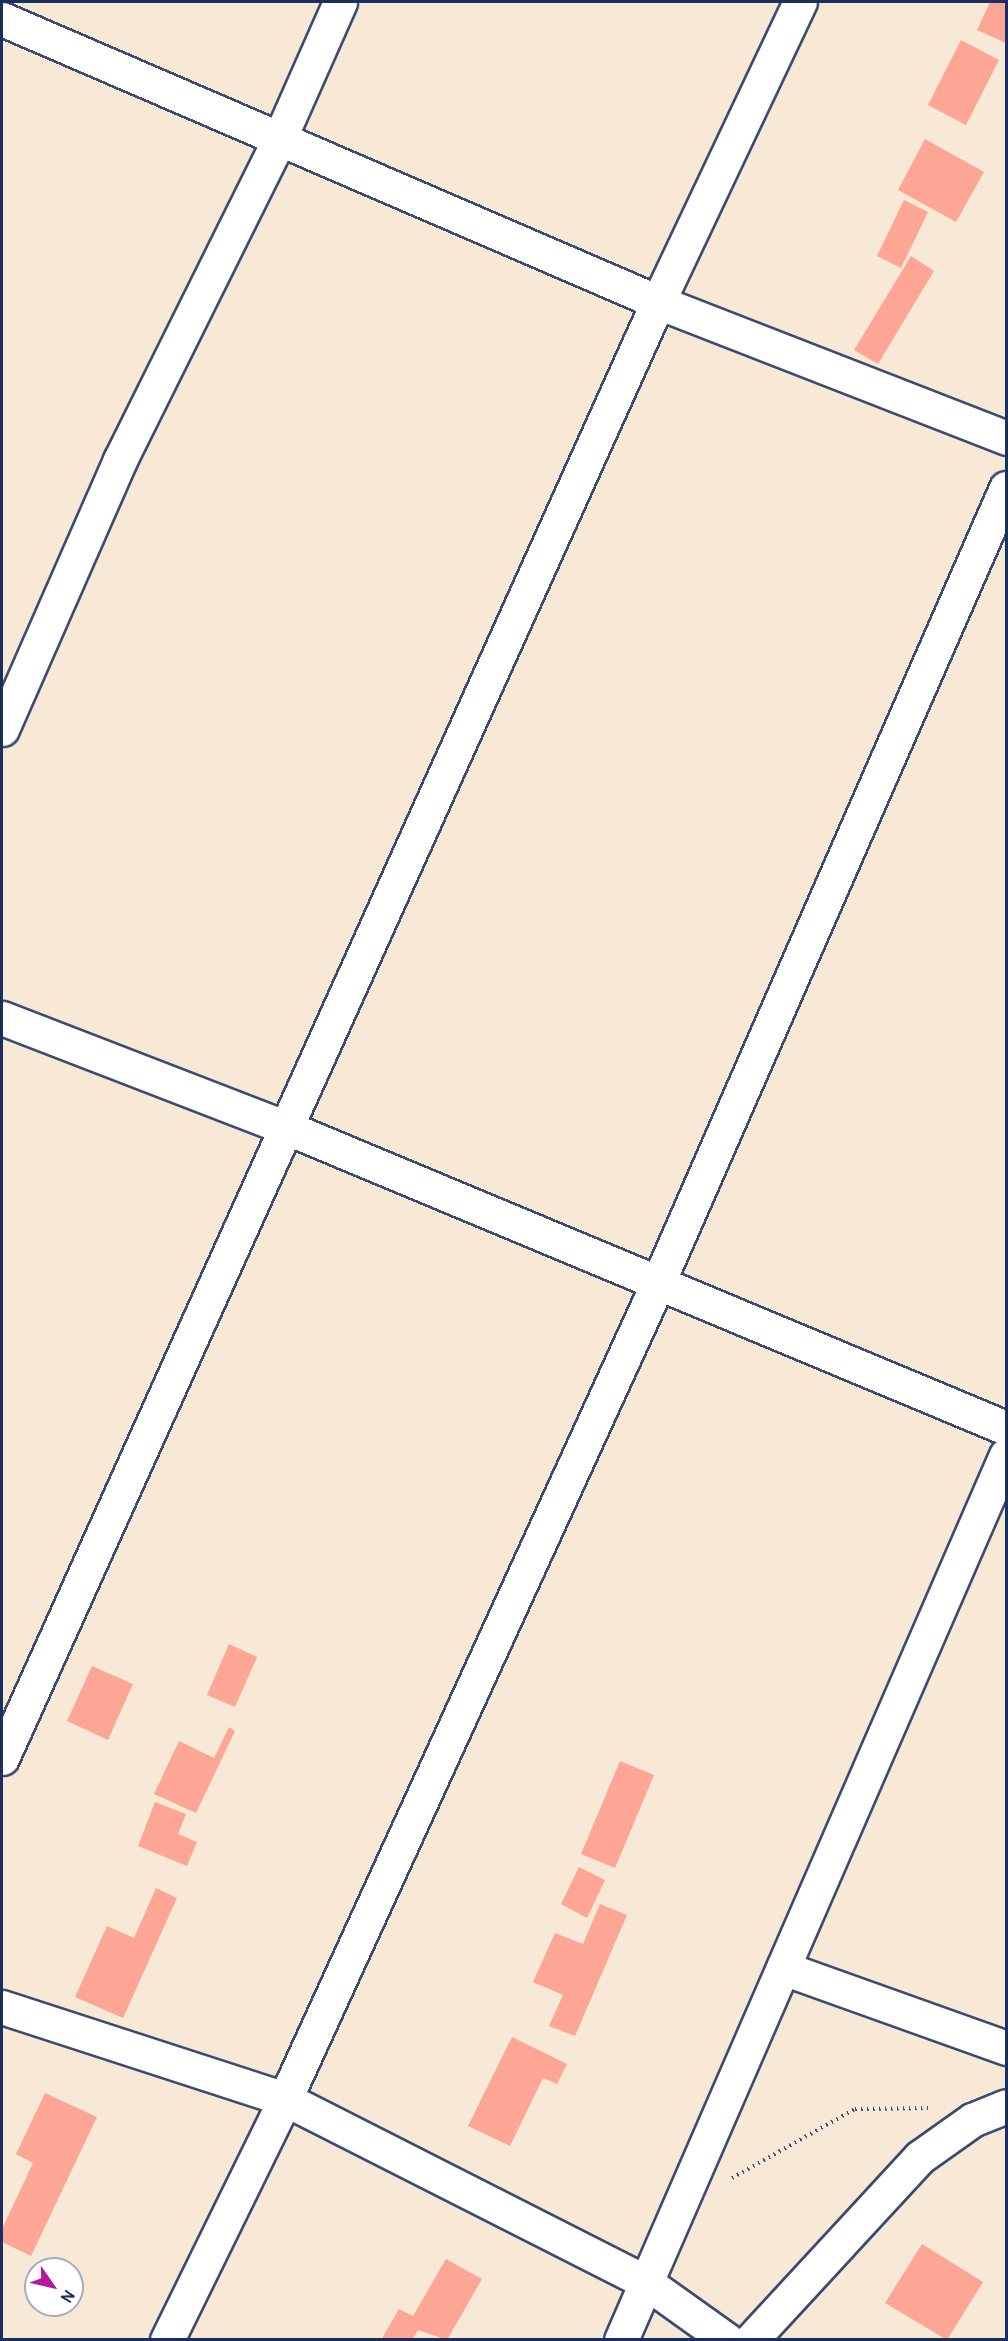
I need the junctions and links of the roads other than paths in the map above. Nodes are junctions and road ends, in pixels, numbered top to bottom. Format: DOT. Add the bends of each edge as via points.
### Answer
graph roads {
  1 [pos="340,2"];
  2 [pos="800,2"];
  3 [pos="2,19"];
  4 [pos="278,142"];
  5 [pos="658,302"];
  6 [pos="1006,438"];
  7 [pos="1006,488"];
  8 [pos="2,729"];
  9 [pos="2,1018"];
  10 [pos="285,1127"];
  11 [pos="657,1285"];
  12 [pos="1006,1428"];
  13 [pos="1006,1455"];
  14 [pos="2,1758"];
  15 [pos="783,1968"];
  16 [pos="2,2007"];
  17 [pos="1006,2048"];
  18 [pos="285,2100"];
  19 [pos="1006,2106"];
  20 [pos="647,2283"];
  21 [pos="167,2340"];
  22 [pos="621,2340"];
  23 [pos="727,2340"];
  24 [pos="751,2340"];
  1 -- 4 [label="street"];
  2 -- 5 [label="street"];
  3 -- 4 [label="street"];
  4 -- 5 [label="street"];
  4 -- 8 [label="street" via="120,460"];
  5 -- 6 [label="street"];
  5 -- 10 [label="street"];
  7 -- 11 [label="street"];
  9 -- 10 [label="street"];
  10 -- 11 [label="street"];
  10 -- 14 [label="street"];
  11 -- 12 [label="street"];
  11 -- 18 [label="street"];
  13 -- 15 [label="street"];
  15 -- 17 [label="street"];
  15 -- 20 [label="street"];
  16 -- 18 [label="street"];
  18 -- 20 [label="street"];
  18 -- 21 [label="street"];
  19 -- 24 [label="street" via="972,2120 920,2157"];
  20 -- 22 [label="street"];
  20 -- 23 [label="street"];
}
